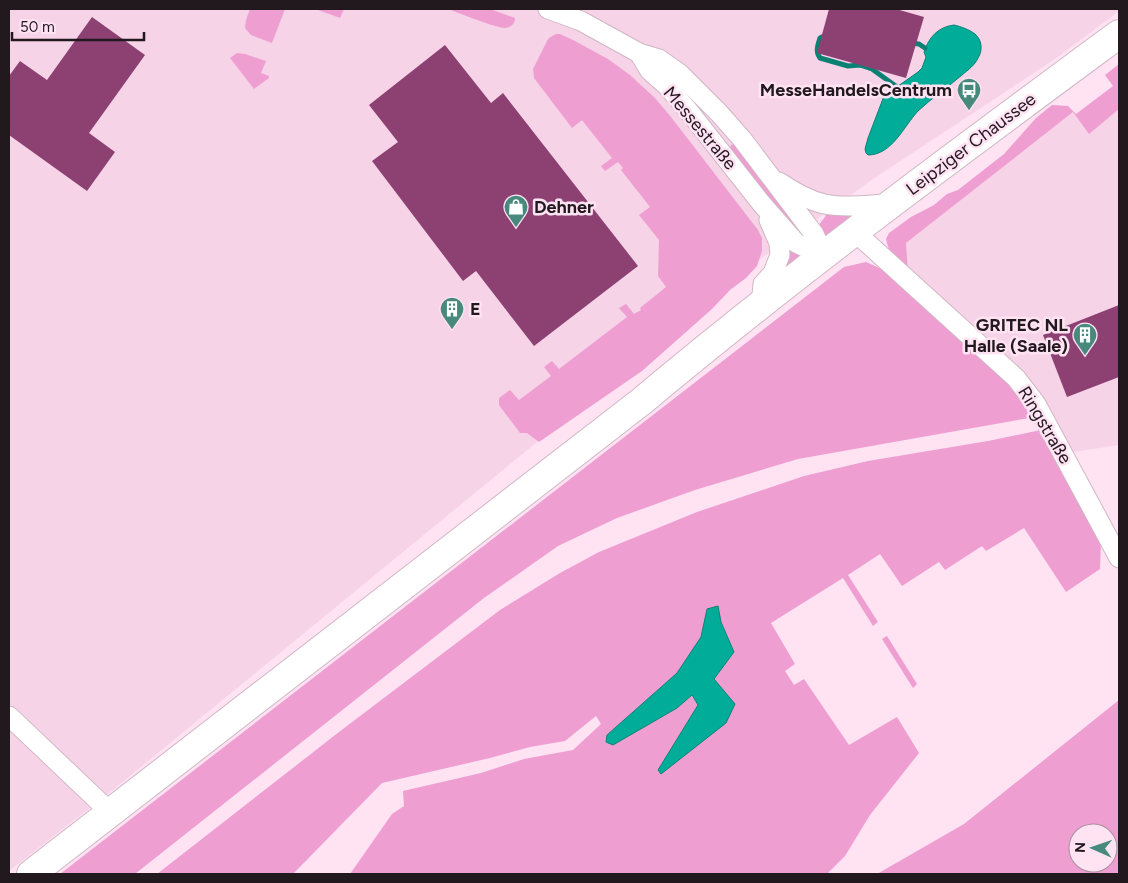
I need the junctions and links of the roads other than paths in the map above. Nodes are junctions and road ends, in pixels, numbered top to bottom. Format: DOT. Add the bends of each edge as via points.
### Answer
graph roads {
  1 [pos="548,9"];
  2 [pos="1119,34"];
  3 [pos="639,53"];
  4 [pos="771,178"];
  5 [pos="761,203"];
  6 [pos="893,203"];
  7 [pos="855,232"];
  8 [pos="824,256"];
  9 [pos="761,305"];
  10 [pos="1119,558"];
  11 [pos="9,716"];
  12 [pos="110,812"];
  13 [pos="31,874"];
  1 -- 3 [label="street, Messestraße" via="581,21"];
  2 -- 6 [label="main road, Leipziger Chaussee"];
  3 -- 4 [label="street, Messestraße" via="659,59 679,73 720,113"];
  3 -- 5 [label="street, Messestraße" via="650,71 691,114"];
  4 -- 6 [label="street, Messestraße" via="824,204 868,206"];
  4 -- 8 [label="street, Messestraße" via="814,234"];
  5 -- 8 [label="street, Messestraße" via="796,243"];
  5 -- 9 [label="street, Messestraße" via="779,243 780,255 763,284"];
  6 -- 7 [label="main road, Leipziger Chaussee"];
  7 -- 8 [label="main road, Leipziger Chaussee"];
  7 -- 10 [label="street, Ringstraße" via="1016,378 1036,404"];
  8 -- 9 [label="main road, Leipziger Chaussee"];
  9 -- 12 [label="main road, Leipziger Chaussee" via="642,401"];
  11 -- 12 [label="street"];
  12 -- 13 [label="main road, Leipziger Chaussee"];
}
